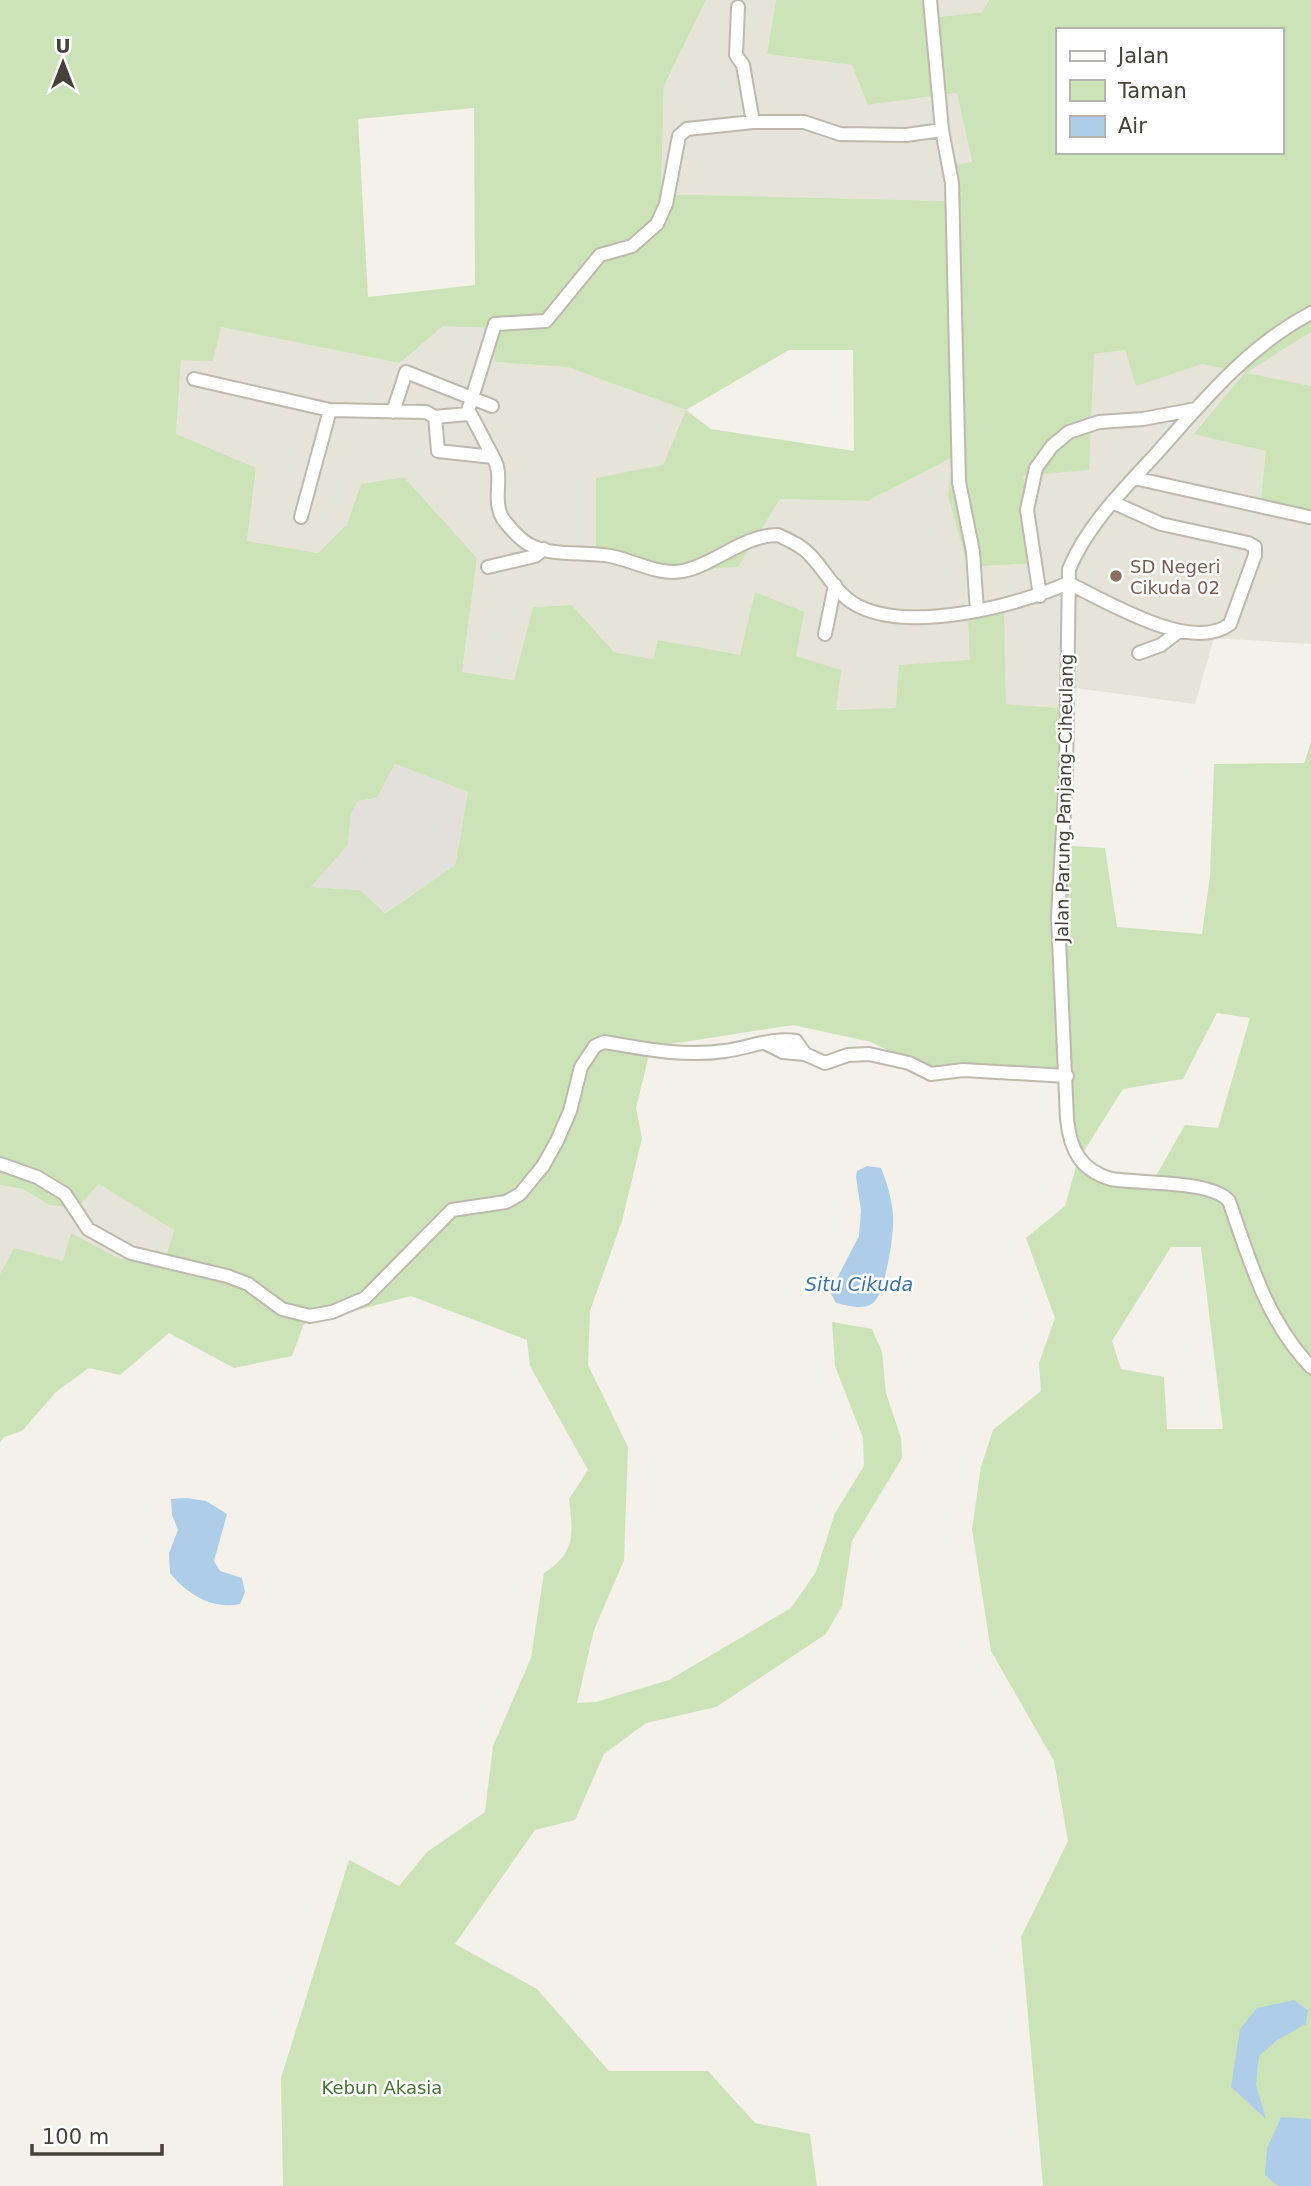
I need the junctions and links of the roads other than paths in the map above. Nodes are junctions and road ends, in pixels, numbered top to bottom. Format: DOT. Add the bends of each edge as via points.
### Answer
graph roads {
  1 [pos="930,0"];
  2 [pos="738,7"];
  3 [pos="753,122"];
  4 [pos="942,130"];
  5 [pos="1311,313"];
  6 [pos="194,379"];
  7 [pos="471,405"];
  8 [pos="492,406"];
  9 [pos="1196,409"];
  10 [pos="330,410"];
  11 [pos="393,412"];
  12 [pos="435,417"];
  13 [pos="493,457"];
  14 [pos="1134,478"];
  15 [pos="1112,502"];
  16 [pos="301,517"];
  17 [pos="1309,517"];
  18 [pos="544,549"];
  19 [pos="488,567"];
  20 [pos="1068,583"];
  21 [pos="835,585"];
  22 [pos="1040,596"];
  23 [pos="977,611"];
  24 [pos="1178,632"];
  25 [pos="825,634"];
  26 [pos="1139,653"];
  27 [pos="1067,1076"];
  28 [pos="0,1164"];
  29 [pos="1311,1367"];
  1 -- 4 [label="street"];
  2 -- 3 [label="street" via="736,55 743,65"];
  3 -- 4 [label="street" via="804,122 840,134 906,135"];
  3 -- 7 [label="street" via="687,129 679,136 666,204 657,223 632,246 600,255 546,321 495,324"];
  4 -- 23 [label="street" via="952,183 959,482"];
  5 -- 9 [label="street, Jalan Parung Panjang–Ciheulang" via="1255,348"];
  6 -- 10 [label="street"];
  7 -- 8 [label="street"];
  7 -- 11 [label="street" via="406,372"];
  7 -- 12 [label="street" via="461,417"];
  7 -- 13 [label="street"];
  9 -- 14 [label="street, Jalan Parung Panjang–Ciheulang"];
  9 -- 22 [label="street" via="1099,422 1069,432 1052,446 1036,468 1027,510"];
  10 -- 11 [label="street"];
  10 -- 16 [label="street"];
  11 -- 12 [label="street" via="426,412"];
  12 -- 13 [label="street" via="438,451"];
  13 -- 18 [label="street" via="500,468 502,516 526,543"];
  14 -- 15 [label="street, Jalan Parung Panjang–Ciheulang"];
  14 -- 17 [label="street"];
  15 -- 20 [label="street, Jalan Parung Panjang–Ciheulang" via="1078,548"];
  15 -- 24 [label="street" via="1161,524 1255,547 1230,624 1200,634"];
  18 -- 19 [label="street" via="535,556"];
  18 -- 21 [label="street" via="609,556 675,572 751,540 778,535 805,550"];
  20 -- 22 [label="street"];
  20 -- 24 [label="street"];
  20 -- 27 [label="street, Jalan Parung Panjang–Ciheulang" via="1066,775 1058,918"];
  21 -- 23 [label="street" via="853,603 877,612 917,617"];
  21 -- 25 [label="street"];
  22 -- 23 [label="street"];
  24 -- 26 [label="street"];
  27 -- 28 [label="street" via="963,1070 931,1074 883,1056 848,1055 825,1063 806,1054 796,1041 782,1039 694,1053 604,1042 595,1046 581,1067 570,1111 527,1188 506,1202 452,1210 365,1298 310,1316 282,1309 248,1284 227,1276 131,1253 88,1229 65,1194 37,1177"];
  27 -- 29 [label="street, Jalan Parung Panjang–Ciheulang" via="1069,1140 1097,1175 1203,1188 1223,1194 1229,1201 1260,1291 1282,1333"];
}
